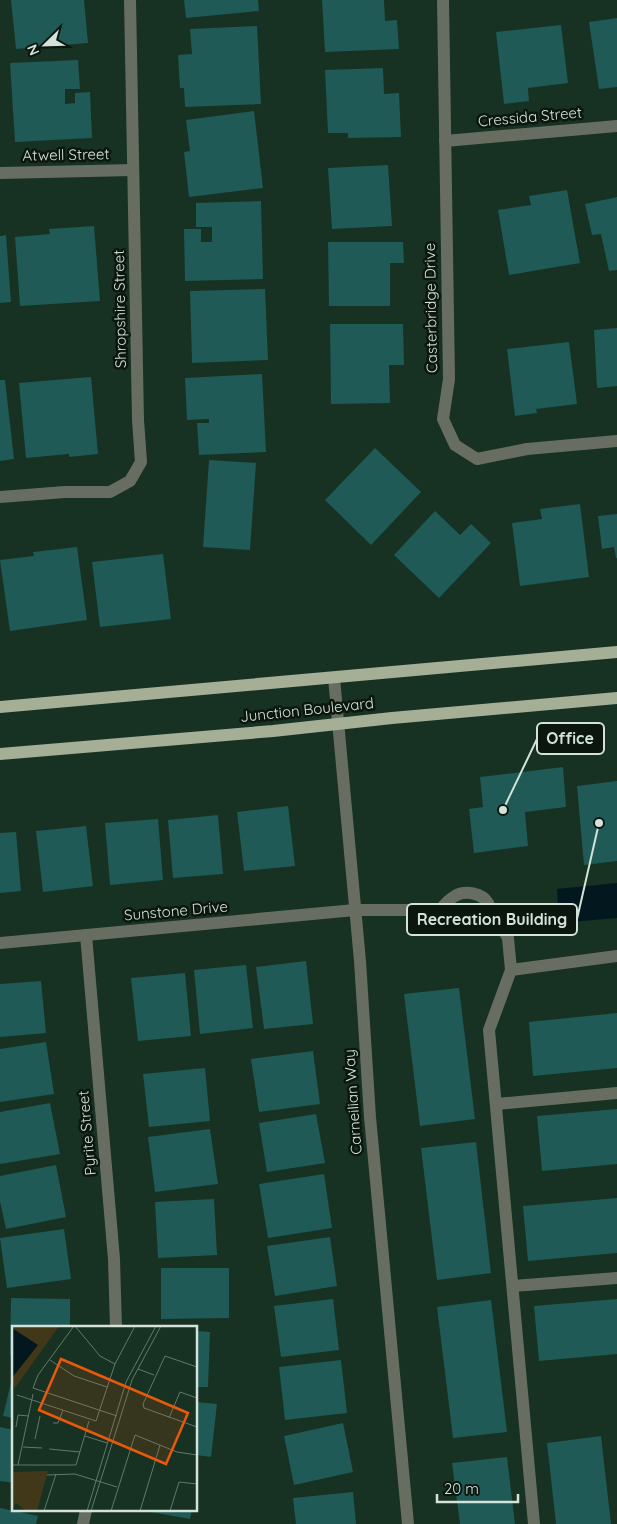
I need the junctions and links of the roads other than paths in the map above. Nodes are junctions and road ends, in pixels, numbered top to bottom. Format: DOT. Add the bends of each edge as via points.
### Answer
graph roads {
  1 [pos="130,0"];
  2 [pos="443,0"];
  3 [pos="617,126"];
  4 [pos="445,141"];
  5 [pos="133,170"];
  6 [pos="0,173"];
  7 [pos="617,441"];
  8 [pos="0,497"];
  9 [pos="617,652"];
  10 [pos="334,678"];
  11 [pos="617,698"];
  12 [pos="0,707"];
  13 [pos="339,724"];
  14 [pos="0,754"];
  15 [pos="355,910"];
  16 [pos="440,910"];
  17 [pos="490,915"];
  18 [pos="86,935"];
  19 [pos="0,944"];
  20 [pos="617,956"];
  21 [pos="511,970"];
  22 [pos="617,1093"];
  23 [pos="496,1104"];
  24 [pos="617,1278"];
  25 [pos="513,1286"];
  26 [pos="116,1326"];
  27 [pos="408,1524"];
  28 [pos="534,1524"];
  1 -- 5 [label="street, Shropshire Street"];
  2 -- 4 [label="street, Casterbridge Drive"];
  3 -- 4 [label="street, Cressida Street"];
  4 -- 7 [label="street, Casterbridge Drive" via="449,378 443,419 455,445 477,459 527,449"];
  5 -- 6 [label="street, Atwell Street"];
  5 -- 8 [label="street, Shropshire Street" via="138,420 142,462 130,481 110,492"];
  9 -- 10 [label="main road, Junction Boulevard"];
  10 -- 12 [label="main road, Junction Boulevard"];
  10 -- 13 [label="street, Carneilian Way"];
  11 -- 13 [label="main road, Junction Boulevard"];
  13 -- 14 [label="main road, Junction Boulevard"];
  13 -- 15 [label="street, Carneilian Way"];
  15 -- 16 [label="street, Sunstone Drive"];
  15 -- 18 [label="street, Sunstone Drive"];
  15 -- 27 [label="street, Carneilian Way" via="370,1117"];
  16 -- 17 [label="street" via="458,926 479,925"];
  16 -- 17 [label="street" via="456,895 475,894 489,904"];
  17 -- 21 [label="street" via="496,918 508,938"];
  18 -- 19 [label="street, Sunstone Drive"];
  18 -- 26 [label="street, Pyrite Street" via="114,1259"];
  20 -- 21 [label="street"];
  21 -- 23 [label="street" via="489,1030"];
  22 -- 23 [label="street"];
  23 -- 25 [label="street"];
  24 -- 25 [label="street"];
  25 -- 28 [label="street"];
}
